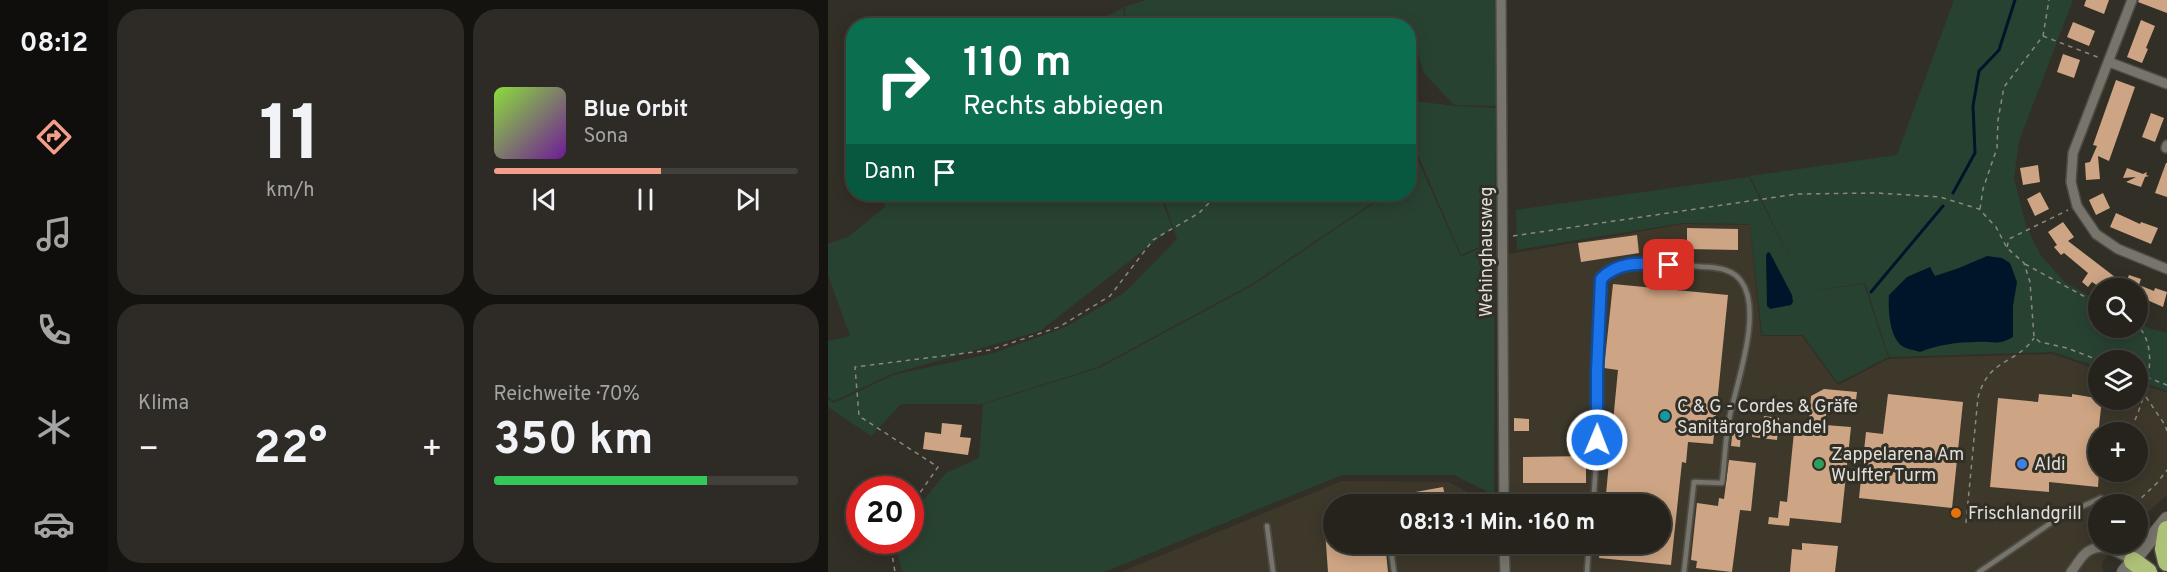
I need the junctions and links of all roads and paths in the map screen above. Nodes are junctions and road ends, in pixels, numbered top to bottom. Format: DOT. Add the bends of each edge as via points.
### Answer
graph roads {
  1 [pos="1501,0"];
  2 [pos="2049,0"];
  3 [pos="2132,0"];
  4 [pos="2043,36"];
  5 [pos="2109,62"];
  6 [pos="2167,84"];
  7 [pos="1211,201"];
  8 [pos="2077,206"];
  9 [pos="1979,210"];
  10 [pos="1502,238"];
  11 [pos="2007,248"];
  12 [pos="2024,263"];
  13 [pos="2167,269"];
  14 [pos="2088,298"];
  15 [pos="2034,337"];
  16 [pos="2146,338"];
  17 [pos="2088,356"];
  18 [pos="2149,378"];
  19 [pos="2148,382"];
  20 [pos="2167,385"];
  21 [pos="2148,400"];
  22 [pos="2139,410"];
  23 [pos="2135,420"];
  24 [pos="2167,431"];
  25 [pos="2167,470"];
  26 [pos="924,487"];
  27 [pos="1504,494"];
  28 [pos="1594,494"];
  29 [pos="2145,494"];
  30 [pos="2088,504"];
  31 [pos="2167,519"];
  32 [pos="1966,523"];
  33 [pos="1267,526"];
  34 [pos="2167,530"];
  35 [pos="892,554"];
  36 [pos="1392,554"];
  37 [pos="1504,554"];
  38 [pos="1588,554"];
  39 [pos="2167,562"];
  40 [pos="2134,569"];
  41 [pos="895,572"];
  42 [pos="1273,572"];
  43 [pos="1394,572"];
  44 [pos="1504,572"];
  45 [pos="1587,572"];
  46 [pos="1684,572"];
  47 [pos="1979,572"];
  48 [pos="2071,572"];
  1 -- 10 [label="street, Wehinghausweg"];
  2 -- 4 [label="path"];
  3 -- 5 [label="street"];
  4 -- 5 [label="path"];
  4 -- 9 [label="path" via="2004,87 1997,148"];
  5 -- 6 [label="street"];
  5 -- 8 [label="street" via="2073,153 2071,182"];
  7 -- 26 [label="path" via="1199,213 1154,240 1110,296 1059,327 990,350 855,367 859,416 938,467"];
  8 -- 11 [label="path" via="2009,239"];
  8 -- 13 [label="street" via="2096,234 2118,249"];
  9 -- 10 [label="path" via="1940,197 1825,192"];
  9 -- 11 [label="path" via="1996,227"];
  10 -- 27 [label="street, Wehinghausweg"];
  11 -- 12 [label="path"];
  12 -- 14 [label="path"];
  12 -- 15 [label="path" via="2030,282"];
  15 -- 17 [label="path"];
  15 -- 32 [label="path" via="2019,355 1992,370 1982,385"];
  16 -- 18 [label="path"];
  18 -- 19 [label="path"];
  18 -- 20 [label="path"];
  21 -- 24 [label="path"];
  22 -- 23 [label="path"];
  25 -- 29 [label="path"];
  28 -- 46 [label="lane" via="1601,279 1614,268 1630,263 1720,268 1732,273 1741,281 1750,304 1744,358 1730,415 1722,483 1694,482"];
  30 -- 47 [label="lane" via="2061,516"];
  31 -- 40 [label="street" via="2141,549"];
  33 -- 42 [label="lane"];
  34 -- 39 [label="highway"];
  35 -- 41 [label="path"];
  36 -- 43 [label="lane"];
  37 -- 44 [label="street"];
  38 -- 45 [label="lane"];
  40 -- 48 [label="street" via="2116,550 2098,548 2087,552"];
}
